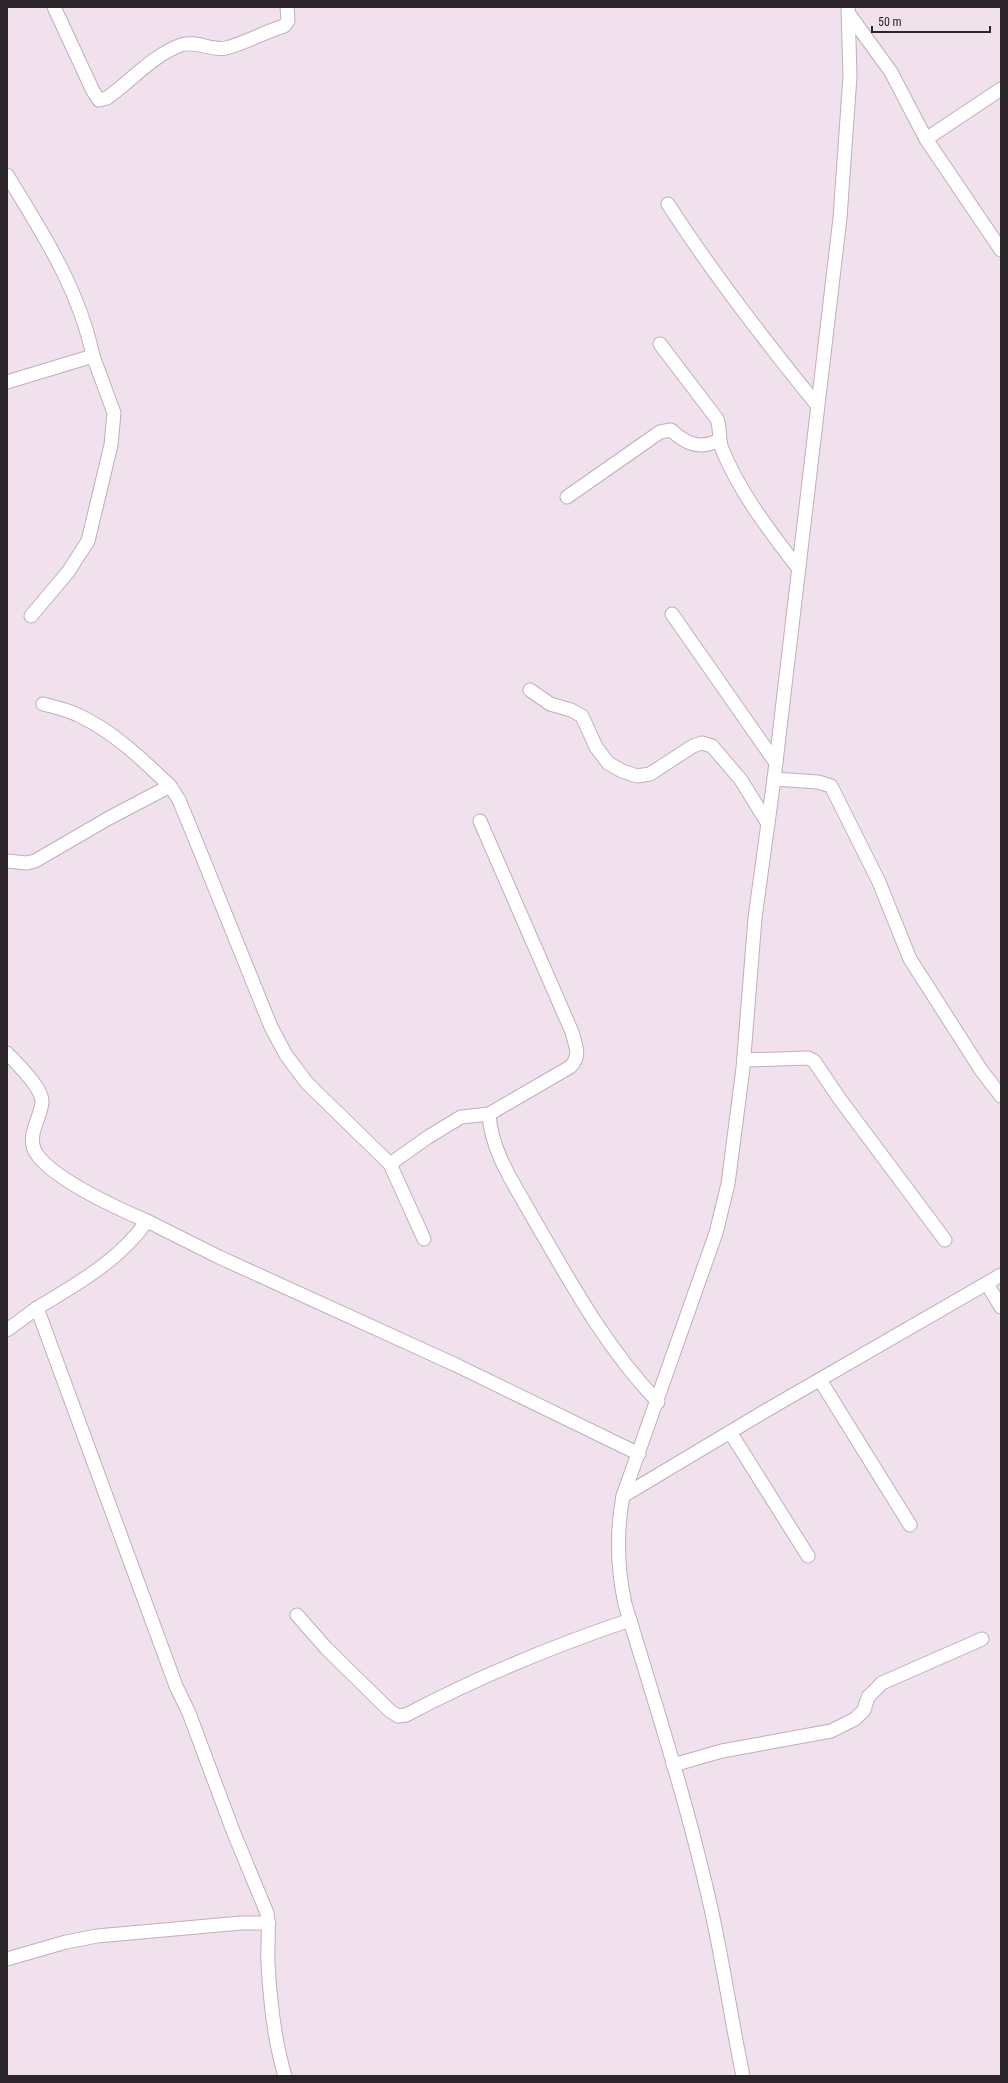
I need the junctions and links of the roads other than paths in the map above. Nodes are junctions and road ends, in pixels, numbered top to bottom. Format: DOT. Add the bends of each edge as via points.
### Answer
graph roads {
  1 [pos="54,7"];
  2 [pos="287,7"];
  3 [pos="849,10"];
  4 [pos="1001,89"];
  5 [pos="926,139"];
  6 [pos="7,175"];
  7 [pos="668,204"];
  8 [pos="1001,250"];
  9 [pos="660,344"];
  10 [pos="93,356"];
  11 [pos="7,382"];
  12 [pos="817,405"];
  13 [pos="719,440"];
  14 [pos="567,497"];
  15 [pos="798,568"];
  16 [pos="672,614"];
  17 [pos="31,616"];
  18 [pos="530,690"];
  19 [pos="43,704"];
  20 [pos="776,763"];
  21 [pos="774,779"];
  22 [pos="170,786"];
  23 [pos="480,821"];
  24 [pos="768,822"];
  25 [pos="7,861"];
  26 [pos="7,1053"];
  27 [pos="744,1060"];
  28 [pos="1001,1096"];
  29 [pos="489,1114"];
  30 [pos="390,1164"];
  31 [pos="147,1221"];
  32 [pos="424,1239"];
  33 [pos="945,1240"];
  34 [pos="1001,1276"];
  35 [pos="987,1284"];
  36 [pos="1001,1307"];
  37 [pos="37,1308"];
  38 [pos="7,1330"];
  39 [pos="820,1380"];
  40 [pos="658,1402"];
  41 [pos="730,1432"];
  42 [pos="639,1454"];
  43 [pos="624,1496"];
  44 [pos="910,1525"];
  45 [pos="808,1556"];
  46 [pos="296,1615"];
  47 [pos="630,1620"];
  48 [pos="982,1639"];
  49 [pos="673,1765"];
  50 [pos="269,1923"];
  51 [pos="7,1959"];
  52 [pos="285,2076"];
  53 [pos="743,2076"];
  1 -- 2 [label="street" via="99,100 107,98 150,64 181,45 227,47 284,26 288,21"];
  3 -- 5 [label="street" via="891,72"];
  3 -- 12 [label="street" via="850,76 840,218"];
  4 -- 5 [label="street"];
  5 -- 8 [label="street"];
  6 -- 10 [label="street" via="74,293 84,319"];
  7 -- 12 [label="street" via="692,242"];
  9 -- 13 [label="street" via="717,420 720,426"];
  10 -- 11 [label="street"];
  10 -- 17 [label="street" via="114,413 110,445 88,541 68,572"];
  12 -- 15 [label="street"];
  13 -- 14 [label="street" via="710,445 692,445 671,430 660,432"];
  13 -- 15 [label="street" via="741,488 764,524"];
  15 -- 20 [label="street"];
  16 -- 20 [label="street"];
  18 -- 24 [label="street" via="550,704 572,710 582,716 596,747 608,763 627,773 637,776 650,774 693,746 702,743 712,746 741,780"];
  19 -- 22 [label="street" via="78,714 99,727"];
  20 -- 21 [label="street"];
  21 -- 24 [label="street"];
  21 -- 28 [label="street" via="818,782 831,786 879,882 910,959 981,1070"];
  22 -- 25 [label="street" via="35,861"];
  22 -- 30 [label="street" via="200,851 271,1027 286,1055 307,1083"];
  23 -- 29 [label="street" via="572,1032 578,1055 576,1062 570,1067"];
  24 -- 27 [label="street" via="755,918"];
  26 -- 31 [label="street" via="38,1089 42,1101 32,1141 40,1158 86,1192"];
  27 -- 33 [label="street" via="808,1058 814,1061"];
  27 -- 40 [label="street" via="732,1162 722,1212"];
  29 -- 30 [label="street" via="460,1117"];
  29 -- 40 [label="street" via="489,1128 502,1162 548,1245 629,1370"];
  30 -- 32 [label="street"];
  31 -- 37 [label="street" via="126,1247 90,1275"];
  31 -- 42 [label="street" via="463,1368"];
  34 -- 35 [label="street"];
  35 -- 36 [label="street"];
  35 -- 39 [label="street"];
  37 -- 38 [label="street"];
  37 -- 50 [label="street" via="176,1686 189,1713"];
  39 -- 41 [label="street"];
  39 -- 44 [label="street"];
  40 -- 42 [label="street"];
  41 -- 43 [label="street"];
  41 -- 45 [label="street"];
  42 -- 43 [label="street"];
  43 -- 47 [label="street" via="619,1518 618,1557 620,1580"];
  46 -- 47 [label="street" via="331,1653 398,1716 406,1715 533,1655"];
  47 -- 49 [label="street"];
  48 -- 49 [label="street" via="882,1683 868,1697 864,1710 845,1726 831,1731 722,1751"];
  49 -- 53 [label="street" via="710,1905"];
  50 -- 51 [label="street" via="240,1922 97,1936"];
  50 -- 52 [label="street" via="268,1962 273,2015"];
}
